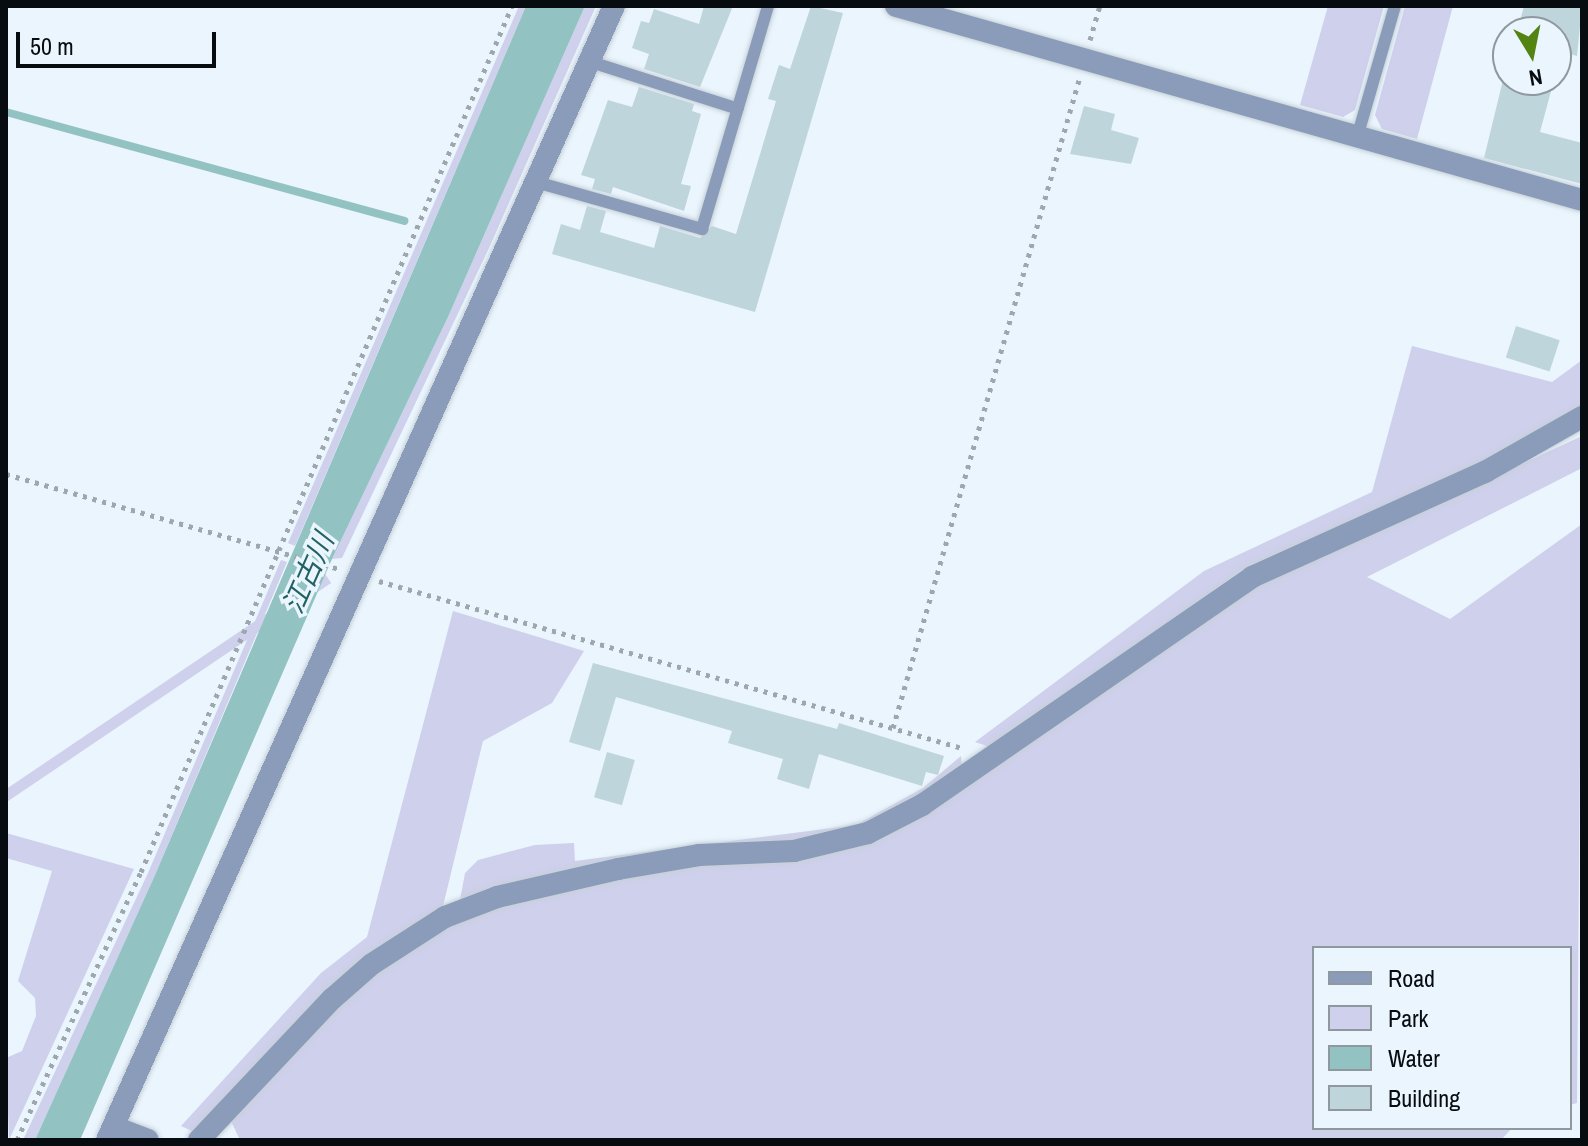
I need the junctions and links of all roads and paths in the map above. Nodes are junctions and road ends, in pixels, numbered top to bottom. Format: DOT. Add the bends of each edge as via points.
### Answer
graph roads {
  1 [pos="512,6"];
  2 [pos="614,6"];
  3 [pos="768,6"];
  4 [pos="896,6"];
  5 [pos="1100,6"];
  6 [pos="1395,6"];
  7 [pos="1085,58"];
  8 [pos="588,61"];
  9 [pos="738,109"];
  10 [pos="1358,134"];
  11 [pos="536,182"];
  12 [pos="1582,200"];
  13 [pos="1582,417"];
  14 [pos="6,474"];
  15 [pos="282,552"];
  16 [pos="348,572"];
  17 [pos="893,728"];
  18 [pos="990,756"];
  19 [pos="110,1133"];
  20 [pos="17,1140"];
  21 [pos="148,1140"];
  22 [pos="199,1140"];
  1 -- 15 [label="path"];
  2 -- 8 [label="street"];
  3 -- 9 [label="lane"];
  4 -- 7 [label="street"];
  5 -- 7 [label="path"];
  6 -- 10 [label="lane"];
  7 -- 10 [label="street"];
  7 -- 17 [label="path"];
  8 -- 9 [label="lane"];
  8 -- 11 [label="street"];
  9 -- 11 [label="lane" via="702,229"];
  10 -- 12 [label="street"];
  11 -- 16 [label="street"];
  13 -- 18 [label="street" via="1485,472 1252,577"];
  14 -- 15 [label="path"];
  15 -- 16 [label="path"];
  15 -- 20 [label="path"];
  16 -- 17 [label="path"];
  16 -- 19 [label="street"];
  17 -- 18 [label="path"];
  18 -- 22 [label="street" via="922,805 834,844 685,857 468,906 372,964"];
  19 -- 21 [label="street"];
}
